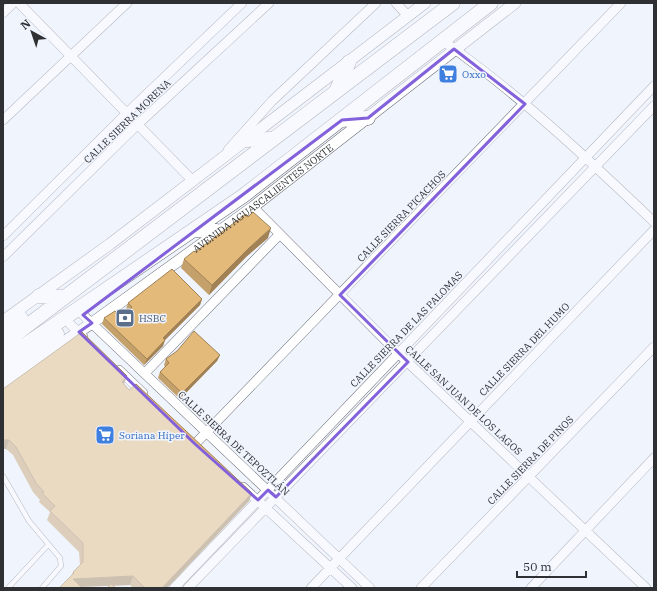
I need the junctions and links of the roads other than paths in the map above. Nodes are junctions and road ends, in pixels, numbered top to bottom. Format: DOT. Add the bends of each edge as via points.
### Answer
graph roads {
  1 [pos="13,3"];
  2 [pos="19,3"];
  3 [pos="127,3"];
  4 [pos="242,3"];
  5 [pos="269,3"];
  6 [pos="376,3"];
  7 [pos="396,3"];
  8 [pos="425,3"];
  9 [pos="452,3"];
  10 [pos="491,3"];
  11 [pos="515,3"];
  12 [pos="621,3"];
  13 [pos="3,13"];
  14 [pos="408,16"];
  15 [pos="448,45"];
  16 [pos="71,57"];
  17 [pos="349,62"];
  18 [pos="654,86"];
  19 [pos="337,90"];
  20 [pos="525,104"];
  21 [pos="654,106"];
  22 [pos="127,113"];
  23 [pos="368,118"];
  24 [pos="3,120"];
  25 [pos="342,120"];
  26 [pos="137,125"];
  27 [pos="271,139"];
  28 [pos="246,140"];
  29 [pos="586,157"];
  30 [pos="218,161"];
  31 [pos="596,166"];
  32 [pos="192,180"];
  33 [pos="253,207"];
  34 [pos="654,222"];
  35 [pos="654,230"];
  36 [pos="217,232"];
  37 [pos="191,233"];
  38 [pos="280,234"];
  39 [pos="3,236"];
  40 [pos="3,257"];
  41 [pos="340,295"];
  42 [pos="39,296"];
  43 [pos="60,300"];
  44 [pos="88,319"];
  45 [pos="3,322"];
  46 [pos="74,328"];
  47 [pos="3,332"];
  48 [pos="90,343"];
  49 [pos="3,344"];
  50 [pos="654,347"];
  51 [pos="398,353"];
  52 [pos="3,360"];
  53 [pos="408,362"];
  54 [pos="112,364"];
  55 [pos="3,373"];
  56 [pos="145,373"];
  57 [pos="3,383"];
  58 [pos="151,401"];
  59 [pos="471,421"];
  60 [pos="206,433"];
  61 [pos="195,444"];
  62 [pos="654,458"];
  63 [pos="3,476"];
  64 [pos="529,477"];
  65 [pos="235,480"];
  66 [pos="268,490"];
  67 [pos="276,497"];
  68 [pos="258,500"];
  69 [pos="266,507"];
  70 [pos="586,530"];
  71 [pos="48,545"];
  72 [pos="339,558"];
  73 [pos="331,567"];
  74 [pos="11,587"];
  75 [pos="42,588"];
  76 [pos="174,588"];
  77 [pos="188,588"];
  78 [pos="311,588"];
  79 [pos="352,588"];
  80 [pos="370,588"];
  81 [pos="421,588"];
  82 [pos="531,588"];
  83 [pos="646,588"];
  1 -- 13 [label="street"];
  2 -- 16 [label="street"];
  3 -- 16 [label="street"];
  4 -- 22 [label="street, CALLE SIERRA MORENA"];
  5 -- 26 [label="street, CALLE SIERRA MORENA"];
  6 -- 30 [label="street" via="272,101"];
  7 -- 14 [label="street"];
  8 -- 14 [label="street"];
  9 -- 19 [label="main road"];
  10 -- 15 [label="main road, AVENIDA AGUASCALIENTES NORTE"];
  11 -- 15 [label="street, AVENIDA AGUASCALIENTES NORTE"];
  12 -- 20 [label="street, CALLE SIERRA PICACHOS"];
  14 -- 17 [label="street"];
  15 -- 20 [label="street"];
  15 -- 23 [label="street, AVENIDA AGUASCALIENTES NORTE"];
  15 -- 25 [label="main road, AVENIDA AGUASCALIENTES NORTE"];
  16 -- 22 [label="street"];
  16 -- 24 [label="street"];
  17 -- 19 [label="main road"];
  17 -- 28 [label="street"];
  18 -- 29 [label="street, CALLE SIERRA DE LAS PALOMAS"];
  19 -- 27 [label="main road"];
  20 -- 29 [label="street"];
  20 -- 41 [label="street, CALLE SIERRA PICACHOS"];
  21 -- 31 [label="street"];
  22 -- 26 [label="street"];
  22 -- 39 [label="street, CALLE SIERRA MORENA"];
  23 -- 25 [label="main road"];
  23 -- 33 [label="street, AVENIDA AGUASCALIENTES NORTE"];
  25 -- 37 [label="main road, AVENIDA AGUASCALIENTES NORTE"];
  26 -- 32 [label="street"];
  26 -- 40 [label="street, CALLE SIERRA MORENA"];
  27 -- 28 [label="main road"];
  27 -- 43 [label="main road"];
  28 -- 30 [label="street"];
  29 -- 31 [label="street"];
  29 -- 51 [label="street, CALLE SIERRA DE LAS PALOMAS"];
  30 -- 32 [label="street"];
  31 -- 34 [label="street"];
  31 -- 53 [label="street"];
  32 -- 42 [label="street"];
  33 -- 36 [label="street, AVENIDA AGUASCALIENTES NORTE"];
  33 -- 38 [label="street, CALLE SAN JUAN DE LOS LAGOS"];
  35 -- 59 [label="street, CALLE SIERRA DEL HUMO"];
  36 -- 37 [label="main road"];
  36 -- 44 [label="street, AVENIDA AGUASCALIENTES NORTE"];
  37 -- 44 [label="main road"];
  37 -- 52 [label="main road, AVENIDA AGUASCALIENTES NORTE"];
  38 -- 41 [label="street, CALLE SAN JUAN DE LOS LAGOS"];
  38 -- 56 [label="street"];
  41 -- 51 [label="street, CALLE SAN JUAN DE LOS LAGOS"];
  41 -- 60 [label="street, CALLE SIERRA PICACHOS"];
  42 -- 43 [label="main road"];
  42 -- 45 [label="street"];
  43 -- 47 [label="main road" via="40,306"];
  43 -- 49 [label="main road"];
  44 -- 46 [label="main road"];
  44 -- 56 [label="street, CALLE SIERRA DE TEPOZTLÁN"];
  46 -- 48 [label="street"];
  46 -- 55 [label="main road"];
  46 -- 57 [label="street"];
  50 -- 64 [label="street, CALLE SIERRA DE PINOS"];
  51 -- 53 [label="street, CALLE SAN JUAN DE LOS LAGOS"];
  51 -- 66 [label="street, CALLE SIERRA DE LAS PALOMAS"];
  53 -- 59 [label="street, CALLE SAN JUAN DE LOS LAGOS"];
  53 -- 67 [label="street"];
  54 -- 58 [label="street"];
  56 -- 60 [label="street, CALLE SIERRA DE TEPOZTLÁN"];
  59 -- 64 [label="street, CALLE SAN JUAN DE LOS LAGOS"];
  59 -- 72 [label="street, CALLE SIERRA DEL HUMO"];
  60 -- 61 [label="street, CALLE SIERRA PICACHOS"];
  60 -- 66 [label="street, CALLE SIERRA DE TEPOZTLÁN"];
  62 -- 70 [label="street"];
  63 -- 71 [label="lane" via="29,521"];
  64 -- 70 [label="street, CALLE SAN JUAN DE LOS LAGOS"];
  64 -- 81 [label="street, CALLE SIERRA DE PINOS"];
  65 -- 68 [label="street"];
  66 -- 67 [label="street, CALLE SIERRA DE TEPOZTLÁN"];
  66 -- 68 [label="street, CALLE SIERRA DE LAS PALOMAS"];
  67 -- 69 [label="street"];
  67 -- 72 [label="street, CALLE SIERRA DE TEPOZTLÁN"];
  68 -- 69 [label="street"];
  68 -- 76 [label="street, CALLE SIERRA DE LAS PALOMAS"];
  69 -- 73 [label="street"];
  69 -- 77 [label="street"];
  70 -- 82 [label="street"];
  70 -- 83 [label="street, CALLE SAN JUAN DE LOS LAGOS"];
  71 -- 74 [label="lane"];
  71 -- 75 [label="lane" via="62,562"];
  72 -- 73 [label="street, CALLE SIERRA DEL HUMO"];
  72 -- 80 [label="street, CALLE SIERRA DE TEPOZTLÁN"];
  73 -- 78 [label="street, CALLE SIERRA DEL HUMO"];
  73 -- 79 [label="street"];
}
